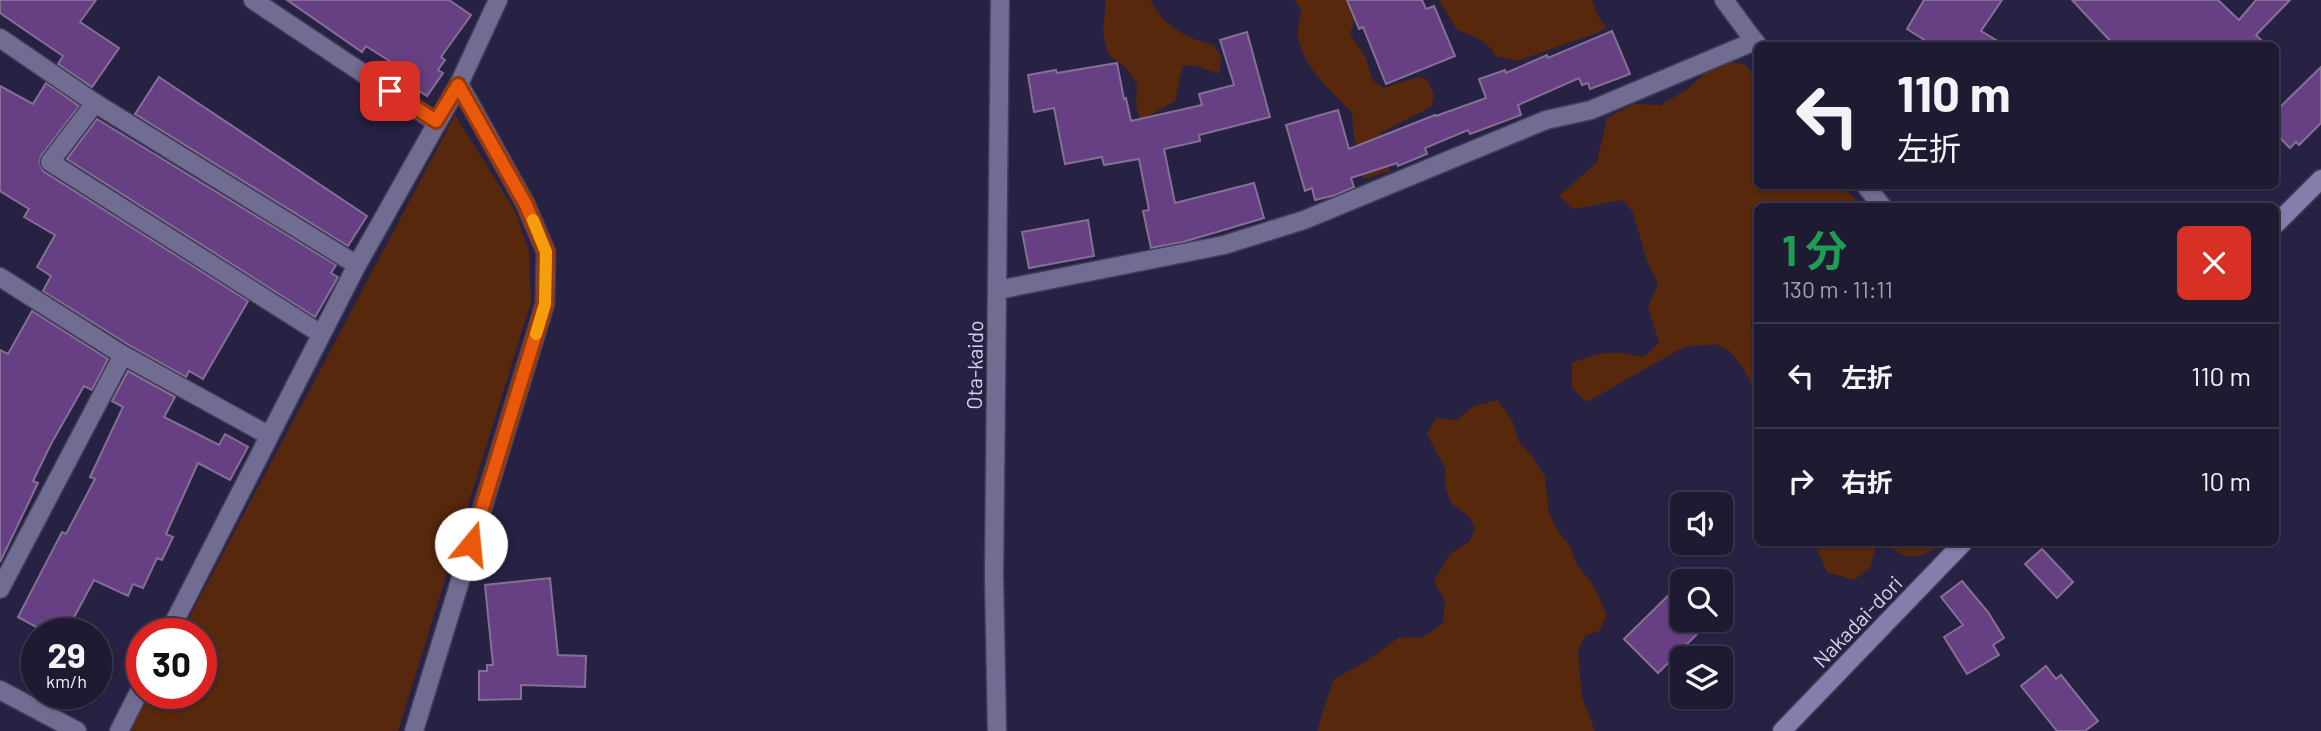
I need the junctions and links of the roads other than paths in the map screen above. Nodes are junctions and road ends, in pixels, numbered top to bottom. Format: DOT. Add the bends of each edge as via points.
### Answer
graph roads {
  1 [pos="253,0"];
  2 [pos="1000,0"];
  3 [pos="1724,0"];
  4 [pos="491,3"];
  5 [pos="0,38"];
  6 [pos="1756,42"];
  7 [pos="1754,44"];
  8 [pos="458,85"];
  9 [pos="95,103"];
  10 [pos="436,121"];
  11 [pos="2321,179"];
  12 [pos="1868,189"];
  13 [pos="1880,203"];
  14 [pos="2279,221"];
  15 [pos="357,265"];
  16 [pos="0,277"];
  17 [pos="998,290"];
  18 [pos="321,334"];
  19 [pos="123,355"];
  20 [pos="268,435"];
  21 [pos="1960,546"];
  22 [pos="0,589"];
  23 [pos="176,618"];
  24 [pos="0,690"];
  25 [pos="130,709"];
  26 [pos="78,731"];
  27 [pos="119,731"];
  28 [pos="414,731"];
  29 [pos="997,731"];
  30 [pos="1782,731"];
  1 -- 10 [label="street"];
  2 -- 17 [label="street, Ota-kaido"];
  3 -- 6 [label="street"];
  4 -- 8 [label="street"];
  5 -- 9 [label="street"];
  7 -- 17 [label="street" via="1591,110 1546,120 1304,220 1224,245"];
  8 -- 10 [label="street"];
  8 -- 28 [label="street" via="525,203 546,252 545,304"];
  9 -- 15 [label="street"];
  9 -- 18 [label="street" via="50,162"];
  10 -- 15 [label="street"];
  11 -- 14 [label="street"];
  12 -- 13 [label="street"];
  15 -- 18 [label="street"];
  16 -- 19 [label="street"];
  17 -- 29 [label="street, Ota-kaido"];
  18 -- 20 [label="street"];
  19 -- 20 [label="street"];
  19 -- 22 [label="street"];
  20 -- 23 [label="street"];
  21 -- 30 [label="street, Nakadai-dori"];
  24 -- 26 [label="street"];
  25 -- 27 [label="street"];
}
